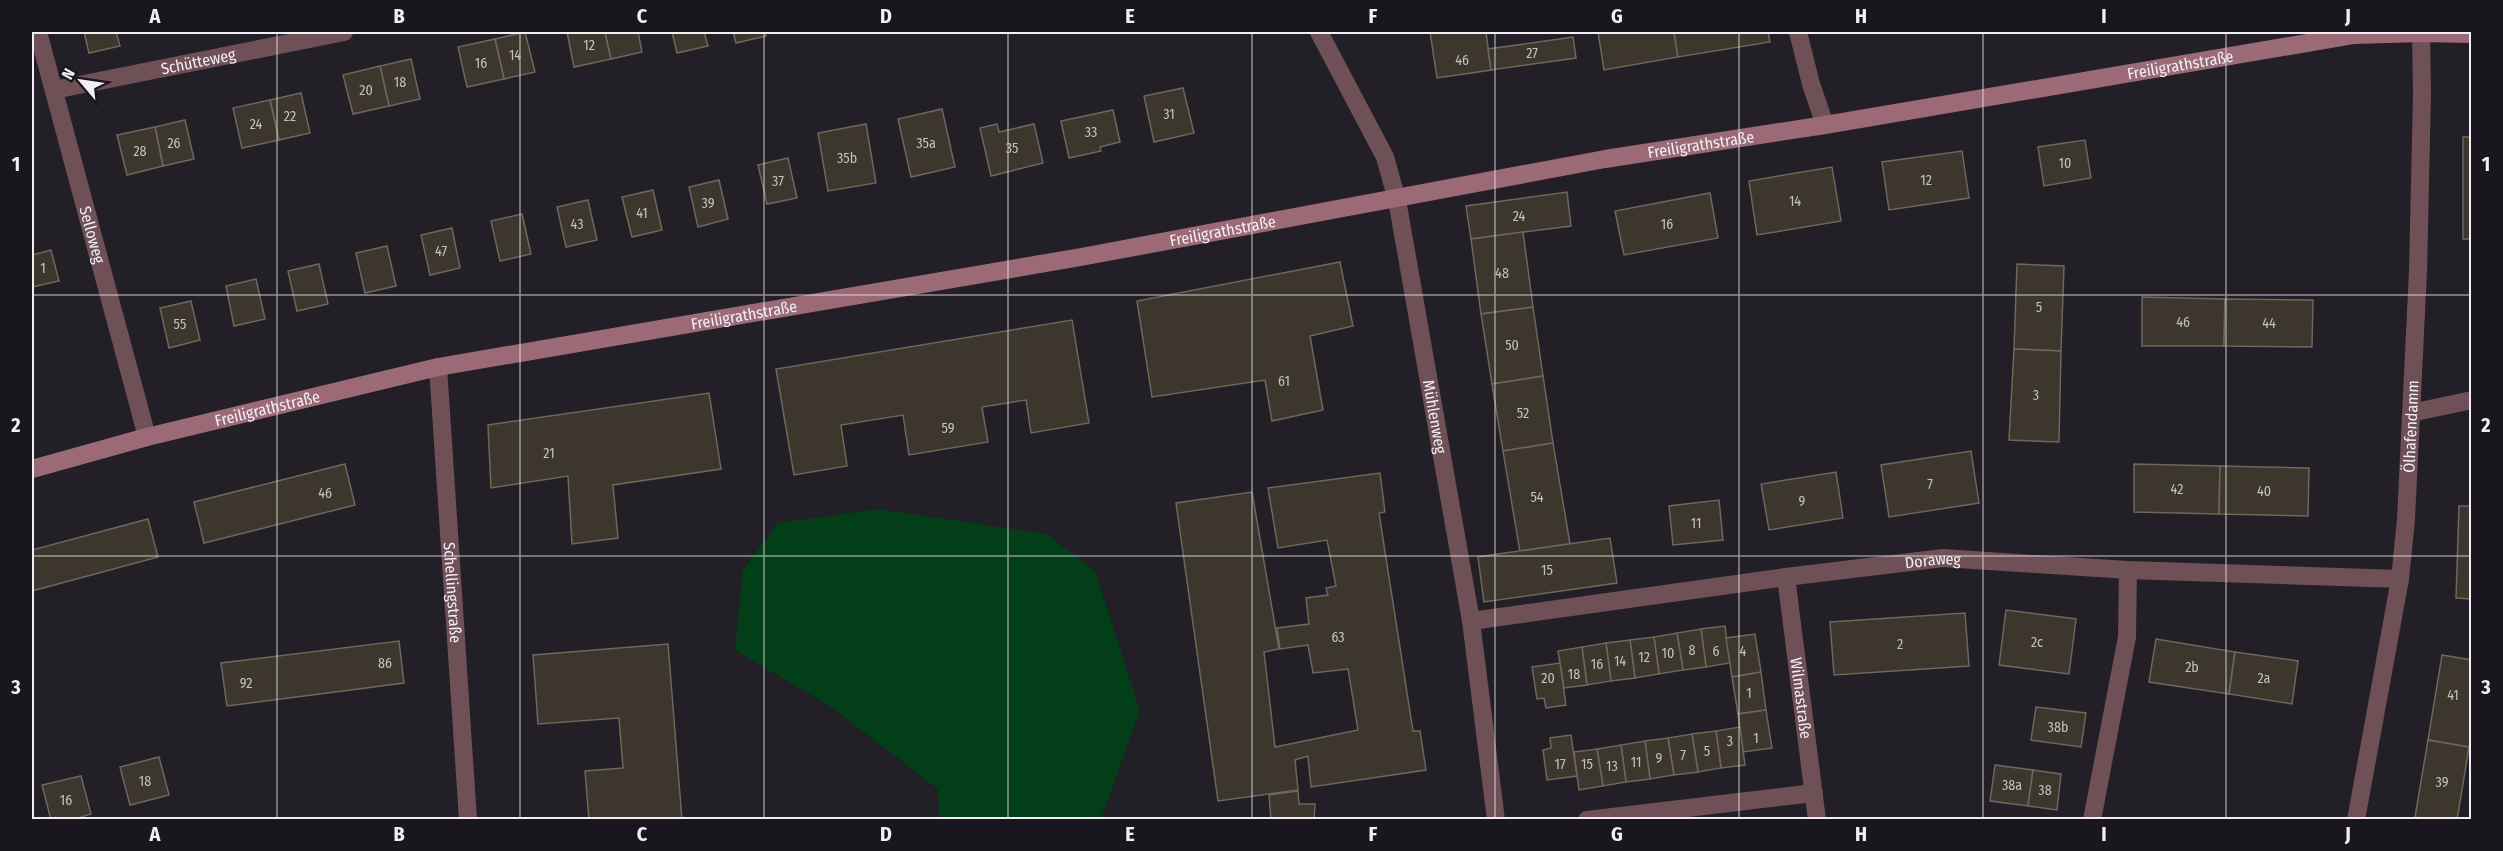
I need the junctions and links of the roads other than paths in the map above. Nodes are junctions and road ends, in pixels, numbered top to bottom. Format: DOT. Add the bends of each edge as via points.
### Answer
graph roads {
  1 [pos="38,32"];
  2 [pos="344,32"];
  3 [pos="1319,32"];
  4 [pos="1798,32"];
  5 [pos="2421,32"];
  6 [pos="2472,34"];
  7 [pos="54,90"];
  8 [pos="1825,125"];
  9 [pos="1397,200"];
  10 [pos="438,367"];
  11 [pos="2472,400"];
  12 [pos="2411,413"];
  13 [pos="147,437"];
  14 [pos="32,469"];
  15 [pos="2128,570"];
  16 [pos="1786,577"];
  17 [pos="2400,579"];
  18 [pos="1471,621"];
  19 [pos="1814,793"];
  20 [pos="468,819"];
  21 [pos="1496,819"];
  22 [pos="1587,819"];
  23 [pos="1816,819"];
  24 [pos="2092,819"];
  25 [pos="2356,819"];
  1 -- 7 [label="street, Selloweg"];
  2 -- 7 [label="street, Schütteweg"];
  3 -- 9 [label="street, Mühlenweg" via="1385,157"];
  4 -- 8 [label="street"];
  5 -- 6 [label="street, Freiligrathstraße"];
  5 -- 8 [label="street, Freiligrathstraße" via="2354,35"];
  5 -- 12 [label="street, Ölhafendamm"];
  7 -- 13 [label="street, Selloweg"];
  8 -- 9 [label="street, Freiligrathstraße" via="1605,159"];
  9 -- 10 [label="street, Freiligrathstraße"];
  9 -- 18 [label="street, Mühlenweg"];
  10 -- 13 [label="street, Freiligrathstraße"];
  10 -- 20 [label="street, Schellingstraße"];
  11 -- 12 [label="street"];
  12 -- 17 [label="street, Ölhafendamm"];
  13 -- 14 [label="street, Freiligrathstraße"];
  15 -- 16 [label="street, Doraweg" via="1943,558"];
  15 -- 17 [label="street, Doraweg"];
  15 -- 24 [label="street" via="2127,637"];
  16 -- 18 [label="street, Doraweg"];
  16 -- 19 [label="street, Wilmastraße"];
  17 -- 25 [label="street, Ölhafendamm"];
  18 -- 21 [label="street, Mühlenweg"];
  19 -- 22 [label="street"];
  19 -- 23 [label="street, Wilmastraße"];
}
